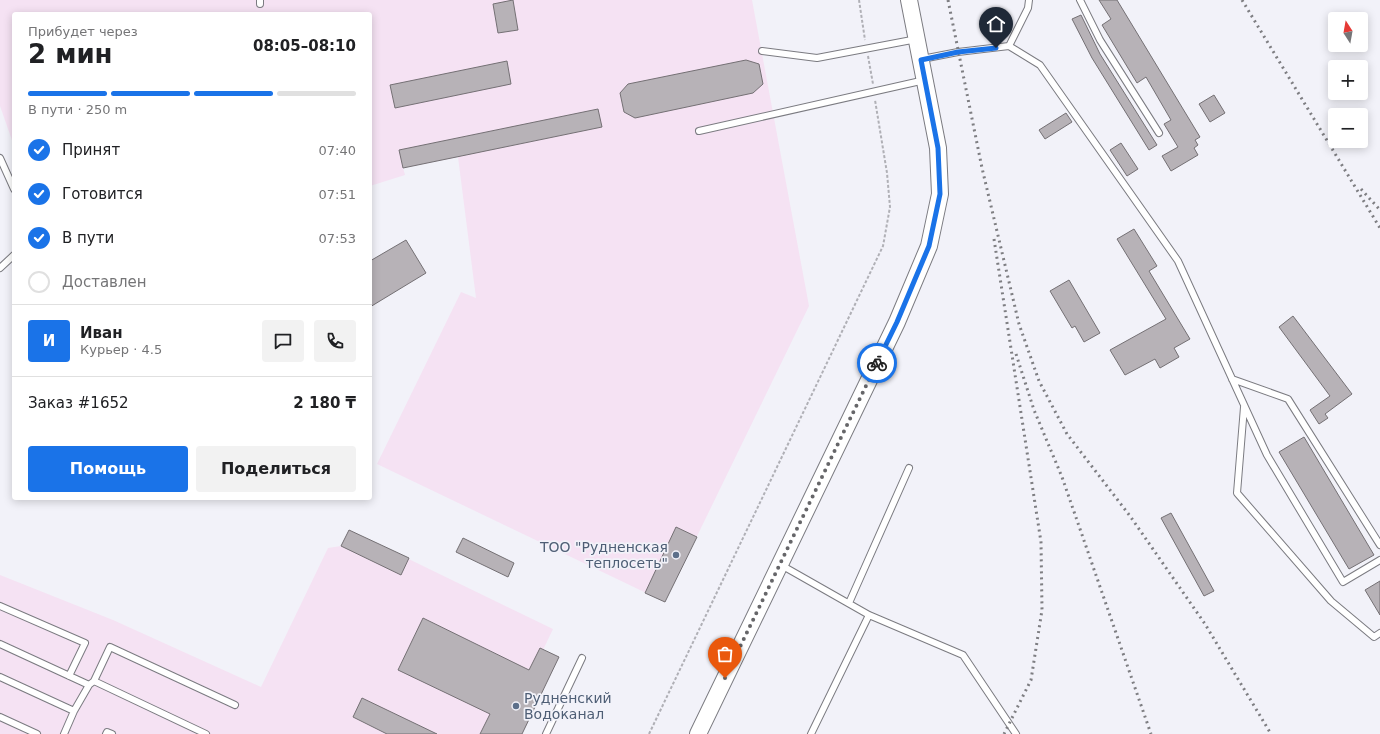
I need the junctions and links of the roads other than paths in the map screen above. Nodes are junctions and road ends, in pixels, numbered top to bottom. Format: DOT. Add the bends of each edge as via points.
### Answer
graph roads {
  1 [pos="909,0"];
  2 [pos="1029,0"];
  3 [pos="1080,0"];
  4 [pos="917,39"];
  5 [pos="1009,46"];
  6 [pos="762,51"];
  7 [pos="921,60"];
  8 [pos="925,80"];
  9 [pos="699,131"];
  10 [pos="1159,133"];
  11 [pos="0,158"];
  12 [pos="12,183"];
  13 [pos="12,257"];
  14 [pos="0,268"];
  15 [pos="1232,379"];
  16 [pos="1244,405"];
  17 [pos="909,468"];
  18 [pos="1380,545"];
  19 [pos="1380,560"];
  20 [pos="780,565"];
  21 [pos="849,603"];
  22 [pos="0,606"];
  23 [pos="869,615"];
  24 [pos="1380,633"];
  25 [pos="0,644"];
  26 [pos="582,658"];
  27 [pos="68,676"];
  28 [pos="0,677"];
  29 [pos="92,683"];
  30 [pos="235,704"];
  31 [pos="74,711"];
  32 [pos="0,717"];
  33 [pos="37,734"];
  34 [pos="64,734"];
  35 [pos="106,734"];
  36 [pos="112,734"];
  37 [pos="206,734"];
  38 [pos="546,734"];
  39 [pos="698,734"];
  40 [pos="811,734"];
  41 [pos="1016,734"];
  1 -- 4 [label="street"];
  2 -- 5 [label="lane" via="1028,8"];
  3 -- 10 [label="lane" via="1100,40"];
  4 -- 6 [label="lane" via="817,58"];
  4 -- 7 [label="street"];
  5 -- 7 [label="lane" via="958,52"];
  5 -- 15 [label="lane" via="1040,65 1178,261"];
  7 -- 8 [label="street"];
  8 -- 9 [label="lane"];
  8 -- 20 [label="street" via="938,148 940,194 929,246 897,322"];
  11 -- 12 [label="lane"];
  13 -- 14 [label="lane"];
  15 -- 16 [label="lane"];
  15 -- 18 [label="lane" via="1288,399"];
  16 -- 19 [label="lane" via="1267,455 1343,582"];
  16 -- 24 [label="lane" via="1237,493 1331,601 1374,636"];
  17 -- 21 [label="lane"];
  20 -- 21 [label="lane"];
  20 -- 39 [label="street"];
  21 -- 23 [label="lane"];
  22 -- 27 [label="lane" via="85,643"];
  23 -- 40 [label="lane"];
  23 -- 41 [label="lane" via="963,655"];
  25 -- 27 [label="lane"];
  26 -- 38 [label="lane"];
  27 -- 29 [label="lane"];
  28 -- 31 [label="lane"];
  29 -- 30 [label="lane" via="110,647"];
  29 -- 31 [label="lane"];
  29 -- 37 [label="lane"];
  31 -- 34 [label="lane"];
  32 -- 33 [label="lane"];
  35 -- 36 [label="lane"];
}
